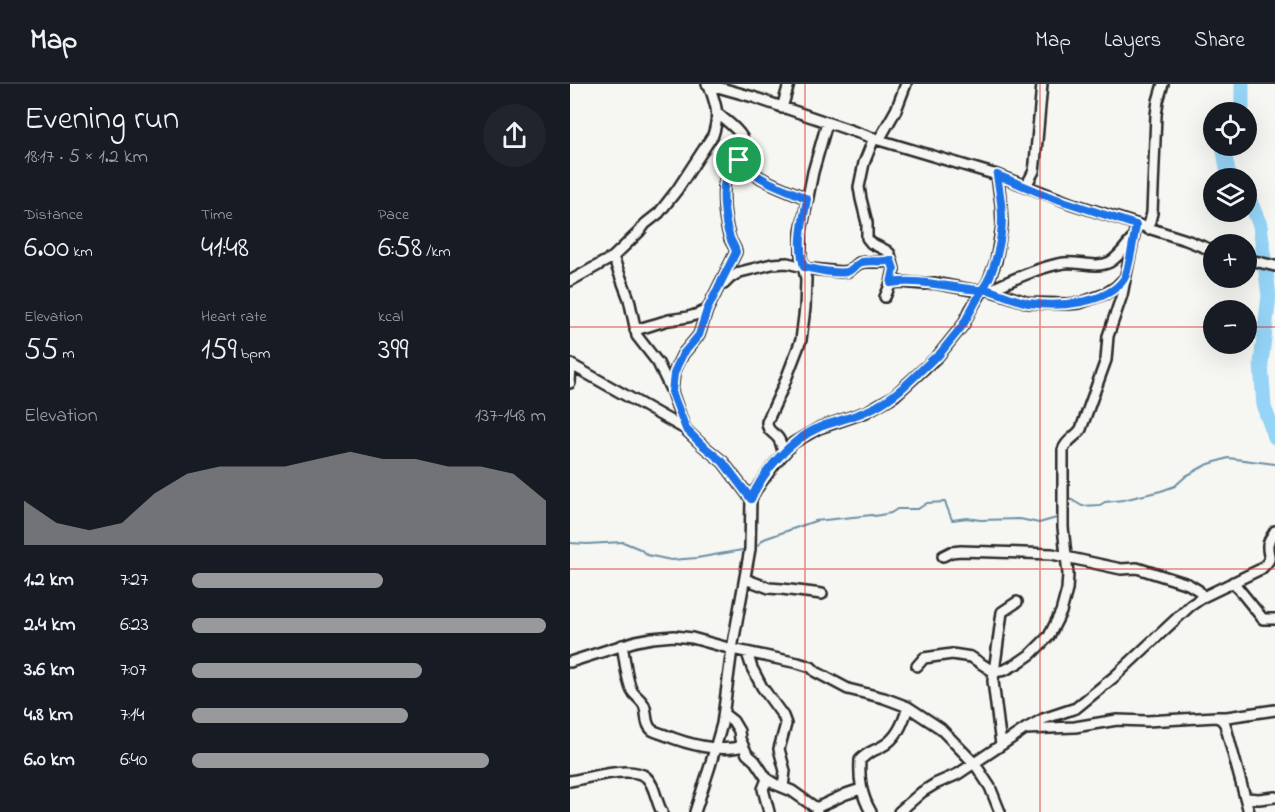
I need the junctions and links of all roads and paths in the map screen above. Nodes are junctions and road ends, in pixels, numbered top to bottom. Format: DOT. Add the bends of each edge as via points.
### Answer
graph roads {
  1 [pos="708,84"];
  2 [pos="789,84"];
  3 [pos="906,84"];
  4 [pos="1042,84"];
  5 [pos="1163,84"];
  6 [pos="782,108"];
  7 [pos="718,114"];
  8 [pos="827,123"];
  9 [pos="876,139"];
  10 [pos="739,160"];
  11 [pos="997,175"];
  12 [pos="1026,186"];
  13 [pos="807,199"];
  14 [pos="1136,225"];
  15 [pos="1148,229"];
  16 [pos="1134,237"];
  17 [pos="1203,246"];
  18 [pos="613,257"];
  19 [pos="891,260"];
  20 [pos="1257,261"];
  21 [pos="1275,266"];
  22 [pos="804,267"];
  23 [pos="1125,278"];
  24 [pos="570,281"];
  25 [pos="891,283"];
  26 [pos="718,290"];
  27 [pos="985,290"];
  28 [pos="885,297"];
  29 [pos="707,310"];
  30 [pos="635,330"];
  31 [pos="571,364"];
  32 [pos="570,383"];
  33 [pos="672,392"];
  34 [pos="686,429"];
  35 [pos="783,452"];
  36 [pos="751,499"];
  37 [pos="1275,531"];
  38 [pos="943,556"];
  39 [pos="1067,558"];
  40 [pos="745,579"];
  41 [pos="1233,582"];
  42 [pos="822,594"];
  43 [pos="1203,597"];
  44 [pos="1017,603"];
  45 [pos="1275,619"];
  46 [pos="622,645"];
  47 [pos="732,650"];
  48 [pos="747,652"];
  49 [pos="570,662"];
  50 [pos="917,666"];
  51 [pos="993,672"];
  52 [pos="908,707"];
  53 [pos="1275,710"];
  54 [pos="724,714"];
  55 [pos="1216,717"];
  56 [pos="1025,729"];
  57 [pos="1001,745"];
  58 [pos="743,746"];
  59 [pos="716,747"];
  60 [pos="975,764"];
  61 [pos="767,779"];
  62 [pos="570,781"];
  63 [pos="783,787"];
  64 [pos="861,789"];
  65 [pos="1275,797"];
  66 [pos="1246,798"];
  67 [pos="817,810"];
  68 [pos="662,812"];
  69 [pos="695,812"];
  70 [pos="769,812"];
  71 [pos="871,812"];
  72 [pos="899,812"];
  73 [pos="1000,812"];
  74 [pos="1249,812"];
  1 -- 6 [label="street"];
  1 -- 7 [label="street"];
  2 -- 6 [label="street"];
  3 -- 9 [label="street" via="896,110"];
  4 -- 12 [label="street" via="1034,171"];
  5 -- 15 [label="street" via="1158,101"];
  6 -- 8 [label="street"];
  7 -- 10 [label="street" via="743,137 745,146"];
  7 -- 18 [label="street" via="713,135 677,190"];
  8 -- 9 [label="street"];
  8 -- 13 [label="street"];
  9 -- 11 [label="street"];
  9 -- 19 [label="street" via="860,177 861,200 867,238 887,251"];
  10 -- 13 [label="street" via="756,175"];
  10 -- 26 [label="street" via="725,178 724,190 727,226 736,252"];
  11 -- 12 [label="street"];
  11 -- 27 [label="street" via="1001,234"];
  12 -- 14 [label="street"];
  13 -- 22 [label="street" via="800,246"];
  14 -- 15 [label="street"];
  14 -- 16 [label="street"];
  15 -- 17 [label="street"];
  16 -- 23 [label="street"];
  16 -- 27 [label="street" via="1103,265 1066,262"];
  18 -- 24 [label="street"];
  18 -- 30 [label="street" via="629,299"];
  19 -- 22 [label="street" via="859,263 841,272"];
  19 -- 25 [label="street"];
  20 -- 21 [label="street"];
  22 -- 26 [label="street" via="772,264 740,272"];
  22 -- 35 [label="street" via="806,293 801,340 766,426 779,439"];
  23 -- 27 [label="street" via="1105,294 1080,303 1029,303"];
  23 -- 39 [label="street" via="1095,394 1081,429 1063,450"];
  25 -- 27 [label="street" via="934,283"];
  25 -- 28 [label="street"];
  26 -- 29 [label="street"];
  27 -- 35 [label="street" via="938,356 901,391 866,412 805,435"];
  29 -- 30 [label="street"];
  29 -- 33 [label="street" via="699,335 677,366"];
  30 -- 33 [label="street"];
  31 -- 32 [label="street"];
  31 -- 34 [label="street"];
  33 -- 34 [label="street"];
  34 -- 36 [label="street" via="723,462"];
  35 -- 36 [label="street"];
  36 -- 40 [label="street"];
  37 -- 41 [label="street" via="1268,544 1267,563"];
  38 -- 39 [label="street" via="961,551 1037,553"];
  39 -- 43 [label="street" via="1150,571 1188,584"];
  39 -- 51 [label="street" via="1065,600 1049,636 1018,663"];
  40 -- 42 [label="street" via="770,588"];
  40 -- 47 [label="street"];
  41 -- 43 [label="street"];
  41 -- 45 [label="street" via="1263,619"];
  43 -- 56 [label="street" via="1076,708"];
  44 -- 51 [label="street" via="1002,612"];
  46 -- 47 [label="street" via="674,636"];
  46 -- 49 [label="street"];
  46 -- 59 [label="street" via="631,689 643,702 652,730 684,743"];
  47 -- 48 [label="street"];
  47 -- 54 [label="street"];
  48 -- 52 [label="street" via="811,667 848,689"];
  48 -- 63 [label="street" via="762,687 786,724 779,749 785,771"];
  50 -- 51 [label="street" via="924,658 952,654 971,657"];
  51 -- 57 [label="street"];
  52 -- 60 [label="street" via="940,728"];
  52 -- 64 [label="street" via="898,732 860,760"];
  53 -- 55 [label="street"];
  54 -- 58 [label="street" via="739,731"];
  54 -- 59 [label="street"];
  55 -- 56 [label="street" via="1117,720"];
  55 -- 66 [label="street" via="1225,724"];
  56 -- 57 [label="street"];
  57 -- 60 [label="street"];
  58 -- 59 [label="street"];
  58 -- 61 [label="street"];
  59 -- 69 [label="street"];
  60 -- 72 [label="street" via="922,792"];
  60 -- 73 [label="street"];
  61 -- 63 [label="street"];
  61 -- 70 [label="street" via="763,789"];
  62 -- 68 [label="street" via="639,773 651,784"];
  63 -- 67 [label="street"];
  64 -- 67 [label="street"];
  64 -- 71 [label="street"];
  65 -- 66 [label="street"];
  66 -- 74 [label="street"];
}
